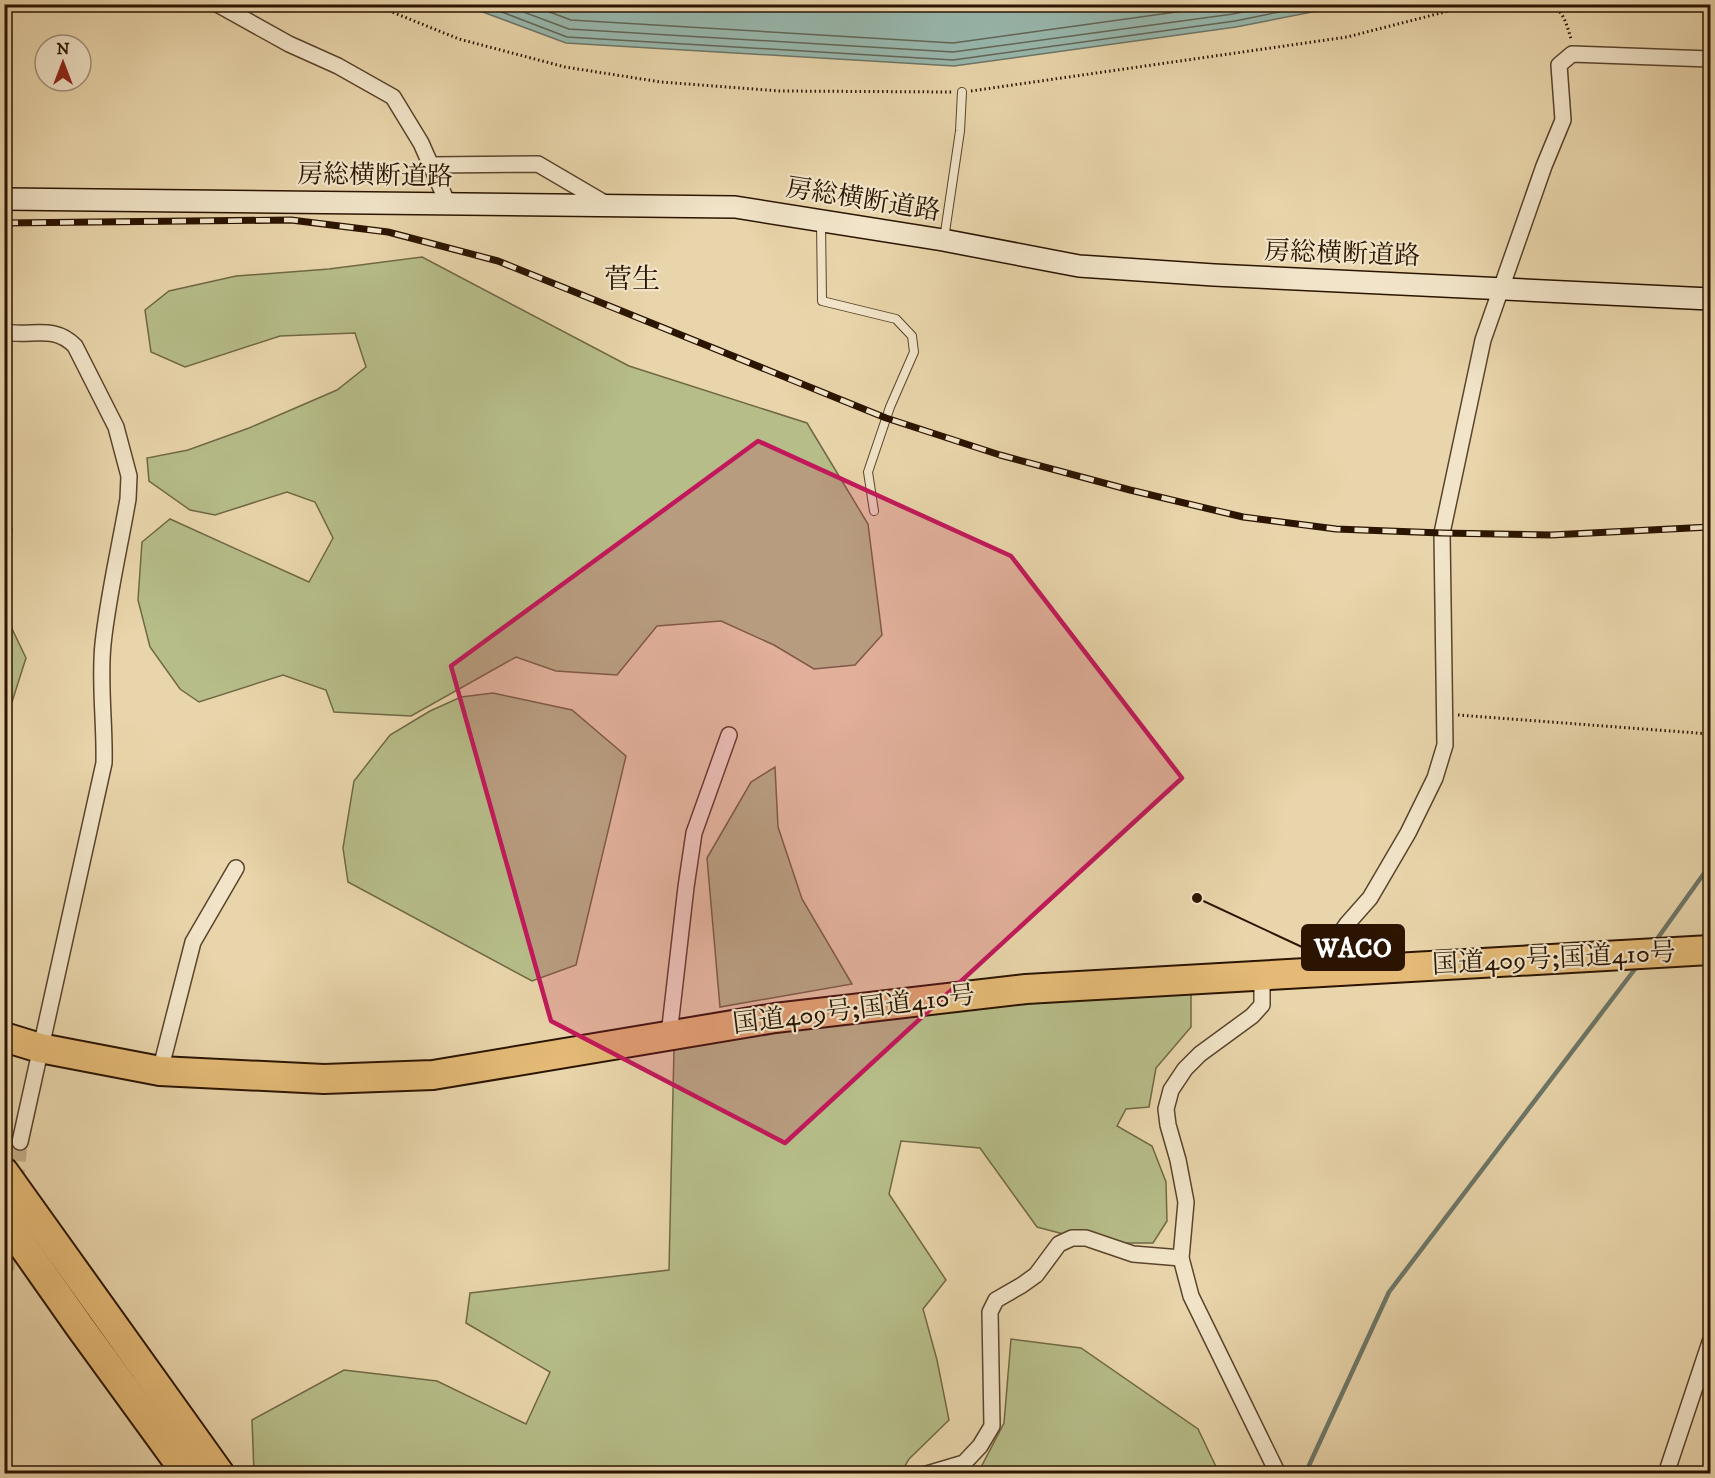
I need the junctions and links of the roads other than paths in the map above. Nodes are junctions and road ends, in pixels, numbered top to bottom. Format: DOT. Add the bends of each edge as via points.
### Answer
graph roads {
  1 [pos="218,4"];
  2 [pos="1710,59"];
  3 [pos="962,92"];
  4 [pos="430,165"];
  5 [pos="4,199"];
  6 [pos="448,204"];
  7 [pos="609,205"];
  8 [pos="821,221"];
  9 [pos="943,240"];
  10 [pos="1501,288"];
  11 [pos="1710,299"];
  12 [pos="4,332"];
  13 [pos="874,512"];
  14 [pos="729,735"];
  15 [pos="236,868"];
  16 [pos="1710,950"];
  17 [pos="1330,972"];
  18 [pos="1262,975"];
  19 [pos="669,1035"];
  20 [pos="4,1037"];
  21 [pos="40,1048"];
  22 [pos="160,1071"];
  23 [pos="20,1142"];
  24 [pos="4,1172"];
  25 [pos="4,1219"];
  26 [pos="1180,1258"];
  27 [pos="1710,1342"];
  28 [pos="187,1473"];
  29 [pos="220,1473"];
  30 [pos="927,1473"];
  31 [pos="1278,1473"];
  32 [pos="1666,1473"];
  1 -- 4 [label="street" via="393,97 421,142"];
  2 -- 10 [label="street" via="1572,54 1559,65 1563,120"];
  3 -- 9 [label="lane"];
  4 -- 6 [label="street"];
  4 -- 7 [label="street" via="538,164"];
  5 -- 6 [label="street, 房総横断道路"];
  6 -- 7 [label="street, 房総横断道路"];
  7 -- 8 [label="street, 房総横断道路" via="735,207"];
  8 -- 9 [label="street, 房総横断道路"];
  8 -- 13 [label="lane" via="822,301 896,319 912,336 914,352 868,472"];
  9 -- 10 [label="street, 房総横断道路" via="1079,266"];
  10 -- 11 [label="street, 房総横断道路"];
  10 -- 17 [label="street" via="1483,340 1442,533 1445,745 1435,778 1408,833 1370,898 1337,938"];
  12 -- 21 [label="street" via="50,332 66,337 75,346 116,427 129,476 103,644 104,763"];
  14 -- 19 [label="street" via="694,833"];
  15 -- 22 [label="street" via="194,942"];
  16 -- 17 [label="highway, 国道409号;国道410号"];
  17 -- 18 [label="highway, 国道409号;国道410号"];
  18 -- 19 [label="highway, 国道409号;国道410号" via="1026,988"];
  18 -- 26 [label="street" via="1262,1005 1200,1054 1171,1090 1166,1109 1168,1125 1186,1202"];
  19 -- 22 [label="highway, 国道409号;国道410号" via="433,1075 324,1079"];
  20 -- 21 [label="highway, 国道409号;国道410号"];
  21 -- 22 [label="highway, 国道409号;国道410号"];
  21 -- 23 [label="street"];
  24 -- 29 [label="highway"];
  25 -- 28 [label="highway"];
  26 -- 30 [label="street" via="1133,1254 1086,1238 1072,1238 1059,1244 1036,1275 996,1300 990,1312 992,1426 964,1463"];
  26 -- 31 [label="street" via="1191,1296"];
  27 -- 32 [label="street"];
}
